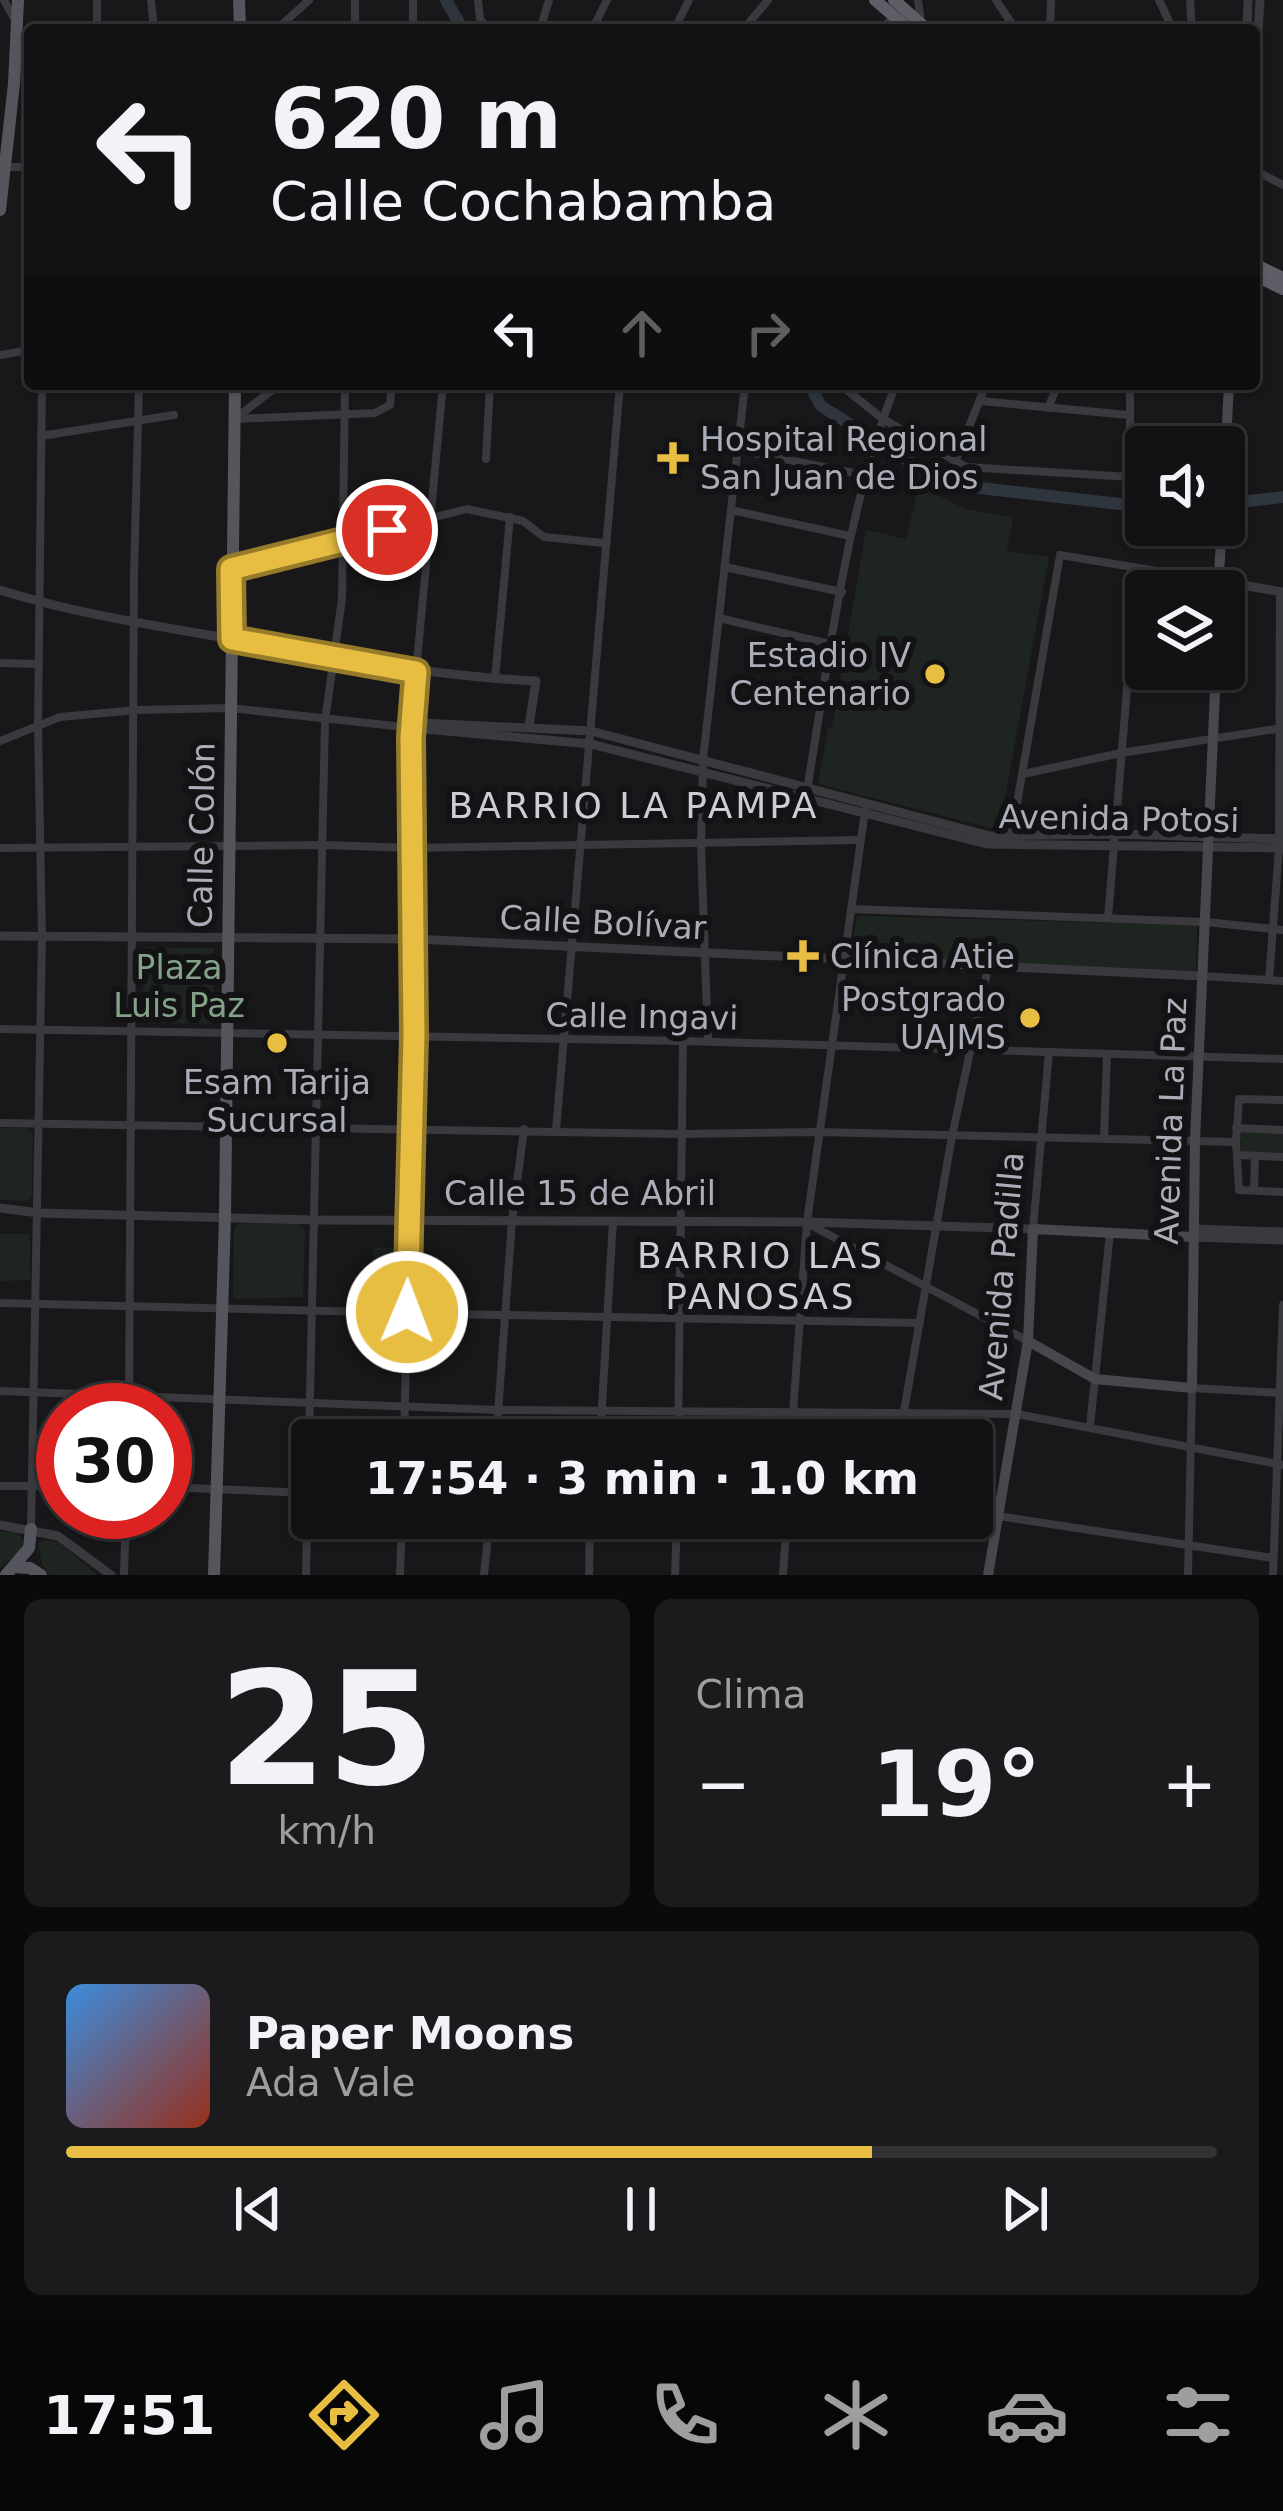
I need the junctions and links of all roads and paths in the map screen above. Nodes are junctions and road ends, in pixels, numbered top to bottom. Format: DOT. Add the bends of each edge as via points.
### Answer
graph roads {
  1 [pos="4,0"];
  2 [pos="18,0"];
  3 [pos="309,0"];
  4 [pos="768,0"];
  5 [pos="875,0"];
  6 [pos="903,4"];
  7 [pos="16,23"];
  8 [pos="283,24"];
  9 [pos="748,24"];
  10 [pos="23,45"];
  11 [pos="2,167"];
  12 [pos="0,210"];
  13 [pos="42,390"];
  14 [pos="140,390"];
  15 [pos="235,390"];
  16 [pos="272,390"];
  17 [pos="345,390"];
  18 [pos="391,390"];
  19 [pos="442,390"];
  20 [pos="490,390"];
  21 [pos="619,390"];
  22 [pos="745,390"];
  23 [pos="846,390"];
  24 [pos="894,390"];
  25 [pos="984,390"];
  26 [pos="1056,390"];
  27 [pos="1130,390"];
  28 [pos="1229,390"];
  29 [pos="980,401"];
  30 [pos="1048,408"];
  31 [pos="174,415"];
  32 [pos="1130,415"];
  33 [pos="344,417"];
  34 [pos="235,419"];
  35 [pos="138,421"];
  36 [pos="882,422"];
  37 [pos="1130,426"];
  38 [pos="1227,426"];
  39 [pos="41,436"];
  40 [pos="738,450"];
  41 [pos="486,459"];
  42 [pos="955,462"];
  43 [pos="866,470"];
  44 [pos="1125,479"];
  45 [pos="731,510"];
  46 [pos="429,518"];
  47 [pos="510,518"];
  48 [pos="850,536"];
  49 [pos="346,541"];
  50 [pos="604,543"];
  51 [pos="725,567"];
  52 [pos="1137,568"];
  53 [pos="231,569"];
  54 [pos="1146,570"];
  55 [pos="1245,589"];
  56 [pos="0,590"];
  57 [pos="842,592"];
  58 [pos="1281,592"];
  59 [pos="39,602"];
  60 [pos="719,618"];
  61 [pos="135,622"];
  62 [pos="232,639"];
  63 [pos="830,644"];
  64 [pos="333,658"];
  65 [pos="0,663"];
  66 [pos="39,664"];
  67 [pos="416,672"];
  68 [pos="495,679"];
  69 [pos="1215,690"];
  70 [pos="230,708"];
  71 [pos="136,710"];
  72 [pos="325,721"];
  73 [pos="38,726"];
  74 [pos="412,728"];
  75 [pos="1281,728"];
  76 [pos="591,731"];
  77 [pos="529,732"];
  78 [pos="1214,738"];
  79 [pos="0,741"];
  80 [pos="590,744"];
  81 [pos="1121,753"];
  82 [pos="703,765"];
  83 [pos="1023,774"];
  84 [pos="806,793"];
  85 [pos="866,808"];
  86 [pos="1115,839"];
  87 [pos="859,840"];
  88 [pos="1011,841"];
  89 [pos="1209,842"];
  90 [pos="1281,844"];
  91 [pos="325,845"];
  92 [pos="582,845"];
  93 [pos="701,846"];
  94 [pos="228,847"];
  95 [pos="0,848"];
  96 [pos="135,848"];
  97 [pos="412,848"];
  98 [pos="40,849"];
  99 [pos="851,910"];
  100 [pos="1108,918"];
  101 [pos="1206,922"];
  102 [pos="1278,930"];
  103 [pos="0,936"];
  104 [pos="42,937"];
  105 [pos="134,938"];
  106 [pos="226,938"];
  107 [pos="321,939"];
  108 [pos="414,939"];
  109 [pos="572,947"];
  110 [pos="706,954"];
  111 [pos="842,960"];
  112 [pos="988,968"];
  113 [pos="1202,976"];
  114 [pos="1269,980"];
  115 [pos="1283,981"];
  116 [pos="0,1029"];
  117 [pos="40,1029"];
  118 [pos="133,1030"];
  119 [pos="225,1031"];
  120 [pos="319,1033"];
  121 [pos="414,1036"];
  122 [pos="564,1038"];
  123 [pos="682,1041"];
  124 [pos="708,1041"];
  125 [pos="831,1045"];
  126 [pos="969,1051"];
  127 [pos="1049,1052"];
  128 [pos="1107,1054"];
  129 [pos="1198,1057"];
  130 [pos="1283,1059"];
  131 [pos="1283,1100"];
  132 [pos="0,1123"];
  133 [pos="39,1123"];
  134 [pos="132,1123"];
  135 [pos="226,1124"];
  136 [pos="316,1126"];
  137 [pos="411,1127"];
  138 [pos="1236,1128"];
  139 [pos="524,1130"];
  140 [pos="556,1130"];
  141 [pos="1283,1130"];
  142 [pos="818,1132"];
  143 [pos="681,1134"];
  144 [pos="952,1136"];
  145 [pos="1039,1138"];
  146 [pos="1104,1139"];
  147 [pos="1195,1141"];
  148 [pos="1236,1142"];
  149 [pos="1238,1155"];
  150 [pos="1255,1156"];
  151 [pos="1283,1157"];
  152 [pos="1254,1190"];
  153 [pos="1283,1192"];
  154 [pos="0,1208"];
  155 [pos="39,1213"];
  156 [pos="130,1215"];
  157 [pos="225,1216"];
  158 [pos="681,1219"];
  159 [pos="315,1220"];
  160 [pos="409,1220"];
  161 [pos="613,1220"];
  162 [pos="512,1221"];
  163 [pos="804,1222"];
  164 [pos="938,1227"];
  165 [pos="1033,1229"];
  166 [pos="1110,1232"];
  167 [pos="1194,1233"];
  168 [pos="1283,1236"];
  169 [pos="926,1287"];
  170 [pos="0,1303"];
  171 [pos="38,1304"];
  172 [pos="1283,1305"];
  173 [pos="129,1306"];
  174 [pos="221,1306"];
  175 [pos="313,1310"];
  176 [pos="407,1312"];
  177 [pos="504,1316"];
  178 [pos="609,1320"];
  179 [pos="682,1320"];
  180 [pos="800,1322"];
  181 [pos="920,1324"];
  182 [pos="1028,1341"];
  183 [pos="1095,1379"];
  184 [pos="36,1383"];
  185 [pos="129,1383"];
  186 [pos="1192,1388"];
  187 [pos="0,1391"];
  188 [pos="36,1392"];
  189 [pos="1281,1393"];
  190 [pos="192,1397"];
  191 [pos="221,1399"];
  192 [pos="312,1402"];
  193 [pos="405,1406"];
  194 [pos="498,1410"];
  195 [pos="604,1411"];
  196 [pos="679,1412"];
  197 [pos="792,1414"];
  198 [pos="904,1414"];
  199 [pos="1017,1414"];
  200 [pos="312,1419"];
  201 [pos="405,1419"];
  202 [pos="497,1419"];
  203 [pos="603,1419"];
  204 [pos="679,1419"];
  205 [pos="792,1419"];
  206 [pos="903,1419"];
  207 [pos="1090,1427"];
  208 [pos="1190,1448"];
  209 [pos="1280,1464"];
  210 [pos="0,1486"];
  211 [pos="33,1486"];
  212 [pos="192,1488"];
  213 [pos="219,1490"];
  214 [pos="291,1492"];
  215 [pos="993,1514"];
  216 [pos="1000,1514"];
  217 [pos="0,1526"];
  218 [pos="31,1529"];
  219 [pos="125,1539"];
  220 [pos="308,1539"];
  221 [pos="401,1539"];
  222 [pos="488,1539"];
  223 [pos="590,1539"];
  224 [pos="676,1539"];
  225 [pos="786,1539"];
  226 [pos="1189,1543"];
  227 [pos="29,1548"];
  228 [pos="1274,1558"];
  229 [pos="7,1571"];
  230 [pos="40,1574"];
  231 [pos="111,1575"];
  232 [pos="124,1575"];
  233 [pos="214,1575"];
  234 [pos="306,1575"];
  235 [pos="400,1575"];
  236 [pos="484,1575"];
  237 [pos="589,1575"];
  238 [pos="675,1575"];
  239 [pos="783,1575"];
  240 [pos="988,1575"];
  241 [pos="1188,1575"];
  242 [pos="1274,1575"];
  1 -- 7 [label="street"];
  2 -- 7 [label="main road"];
  3 -- 8 [label="street"];
  4 -- 9 [label="street"];
  5 -- 6 [label="highway"];
  7 -- 10 [label="main road"];
  10 -- 11 [label="main road"];
  11 -- 12 [label="main road"];
  13 -- 39 [label="street"];
  14 -- 35 [label="street"];
  15 -- 34 [label="main road, Calle Colón"];
  16 -- 34 [label="street"];
  17 -- 33 [label="street"];
  18 -- 33 [label="street" via="385,410"];
  19 -- 46 [label="street"];
  20 -- 41 [label="street"];
  21 -- 50 [label="street"];
  22 -- 40 [label="street"];
  23 -- 36 [label="street"];
  24 -- 36 [label="street"];
  25 -- 29 [label="street"];
  26 -- 30 [label="street"];
  27 -- 32 [label="street"];
  28 -- 38 [label="main road"];
  29 -- 30 [label="street"];
  29 -- 42 [label="street"];
  30 -- 32 [label="street"];
  31 -- 35 [label="street"];
  32 -- 37 [label="street"];
  33 -- 34 [label="street"];
  33 -- 49 [label="street"];
  34 -- 53 [label="main road, Calle Colón"];
  35 -- 39 [label="street"];
  35 -- 61 [label="street"];
  36 -- 42 [label="street"];
  36 -- 43 [label="street"];
  39 -- 59 [label="street"];
  40 -- 43 [label="street"];
  40 -- 45 [label="street"];
  42 -- 44 [label="street"];
  43 -- 48 [label="street"];
  45 -- 48 [label="street"];
  45 -- 51 [label="street"];
  46 -- 47 [label="street" via="466,509"];
  46 -- 49 [label="street"];
  46 -- 67 [label="street"];
  47 -- 50 [label="street" via="544,537"];
  47 -- 68 [label="street"];
  48 -- 57 [label="street"];
  49 -- 53 [label="street"];
  49 -- 64 [label="street"];
  50 -- 76 [label="street"];
  51 -- 57 [label="street"];
  51 -- 60 [label="street"];
  52 -- 54 [label="street"];
  52 -- 81 [label="street"];
  52 -- 83 [label="street" via="1060,555"];
  53 -- 62 [label="main road, Calle Colón"];
  55 -- 58 [label="street"];
  56 -- 59 [label="street"];
  57 -- 63 [label="street"];
  58 -- 75 [label="street"];
  59 -- 61 [label="street"];
  59 -- 66 [label="street"];
  60 -- 63 [label="street"];
  60 -- 82 [label="street"];
  61 -- 62 [label="street"];
  61 -- 71 [label="street"];
  62 -- 64 [label="street"];
  62 -- 70 [label="main road, Calle Colón"];
  63 -- 84 [label="street"];
  64 -- 67 [label="street"];
  64 -- 72 [label="street"];
  65 -- 66 [label="street"];
  66 -- 73 [label="street"];
  67 -- 68 [label="street"];
  67 -- 74 [label="street"];
  68 -- 77 [label="street" via="536,681"];
  69 -- 78 [label="main road, Avenida La Paz"];
  70 -- 71 [label="street"];
  70 -- 72 [label="street"];
  70 -- 94 [label="main road, Calle Colón"];
  71 -- 73 [label="street"];
  71 -- 96 [label="street"];
  72 -- 74 [label="street"];
  72 -- 91 [label="street"];
  73 -- 79 [label="street"];
  73 -- 98 [label="street"];
  74 -- 77 [label="street, Avenida Potosi"];
  74 -- 97 [label="street"];
  75 -- 78 [label="street"];
  75 -- 90 [label="street"];
  76 -- 77 [label="street, Avenida Potosi"];
  76 -- 80 [label="street"];
  76 -- 82 [label="street, Avenida Potosi"];
  77 -- 80 [label="street, Avenida Potosi"];
  78 -- 81 [label="street"];
  78 -- 89 [label="main road, Avenida La Paz"];
  80 -- 82 [label="street, Avenida Potosi"];
  80 -- 92 [label="street"];
  81 -- 83 [label="street"];
  81 -- 86 [label="street"];
  82 -- 84 [label="street, Avenida Potosi"];
  82 -- 93 [label="street"];
  83 -- 88 [label="street"];
  84 -- 85 [label="street, Avenida Potosi"];
  85 -- 87 [label="street"];
  85 -- 88 [label="street, Avenida Potosi"];
  86 -- 88 [label="street, Avenida Potosi"];
  86 -- 89 [label="street, Avenida Potosi"];
  86 -- 100 [label="street"];
  87 -- 93 [label="street"];
  87 -- 99 [label="street"];
  89 -- 90 [label="street, Avenida Potosi"];
  89 -- 101 [label="main road, Avenida La Paz"];
  90 -- 102 [label="street"];
  91 -- 94 [label="street"];
  91 -- 97 [label="street"];
  91 -- 107 [label="street"];
  92 -- 93 [label="street"];
  92 -- 97 [label="street"];
  92 -- 109 [label="street"];
  93 -- 110 [label="street"];
  94 -- 96 [label="street"];
  94 -- 106 [label="main road, Calle Colón"];
  95 -- 98 [label="street"];
  96 -- 98 [label="street"];
  96 -- 105 [label="street"];
  97 -- 108 [label="street"];
  98 -- 104 [label="street"];
  99 -- 100 [label="street"];
  99 -- 111 [label="street"];
  100 -- 101 [label="street"];
  101 -- 102 [label="street"];
  101 -- 113 [label="main road, Avenida La Paz"];
  102 -- 114 [label="street"];
  103 -- 104 [label="street, Calle Bolívar"];
  104 -- 105 [label="street, Calle Bolívar"];
  104 -- 117 [label="street"];
  105 -- 106 [label="street, Calle Bolívar"];
  105 -- 118 [label="street"];
  106 -- 107 [label="street, Calle Bolívar"];
  106 -- 119 [label="main road, Calle Colón"];
  107 -- 108 [label="street, Calle Bolívar"];
  107 -- 120 [label="street"];
  108 -- 109 [label="street, Calle Bolívar"];
  108 -- 121 [label="street"];
  109 -- 110 [label="street, Calle Bolívar"];
  109 -- 122 [label="street"];
  110 -- 111 [label="street, Calle Bolívar"];
  110 -- 124 [label="street"];
  111 -- 112 [label="street, Calle Bolívar"];
  111 -- 125 [label="street"];
  112 -- 113 [label="street, Calle Bolívar"];
  112 -- 126 [label="street"];
  113 -- 114 [label="street"];
  113 -- 129 [label="main road, Avenida La Paz"];
  114 -- 115 [label="street"];
  116 -- 117 [label="street, Calle Ingavi"];
  117 -- 118 [label="street, Calle Ingavi"];
  117 -- 133 [label="street"];
  118 -- 119 [label="street, Calle Ingavi"];
  118 -- 134 [label="street"];
  119 -- 120 [label="street, Calle Ingavi"];
  119 -- 135 [label="main road, Calle Colón"];
  120 -- 121 [label="street, Calle Ingavi"];
  120 -- 136 [label="street"];
  121 -- 122 [label="street, Calle Ingavi"];
  121 -- 137 [label="street"];
  122 -- 123 [label="street, Calle Ingavi"];
  122 -- 140 [label="street"];
  123 -- 124 [label="street, Calle Ingavi"];
  123 -- 143 [label="street"];
  124 -- 125 [label="street, Calle Ingavi"];
  125 -- 126 [label="street, Calle Ingavi"];
  125 -- 142 [label="street"];
  126 -- 127 [label="street, Calle Ingavi"];
  126 -- 144 [label="street"];
  127 -- 128 [label="street, Calle Ingavi"];
  127 -- 145 [label="street, Avenida Padilla"];
  128 -- 129 [label="street, Calle Ingavi"];
  128 -- 146 [label="street"];
  129 -- 130 [label="street, Calle Ingavi"];
  129 -- 147 [label="main road, Avenida La Paz"];
  131 -- 138 [label="street" via="1239,1099"];
  132 -- 133 [label="street"];
  133 -- 134 [label="street"];
  133 -- 155 [label="street"];
  134 -- 135 [label="street"];
  134 -- 156 [label="street"];
  135 -- 136 [label="street"];
  135 -- 157 [label="main road, Calle Colón"];
  136 -- 137 [label="street"];
  136 -- 159 [label="street"];
  137 -- 139 [label="street"];
  137 -- 160 [label="street"];
  138 -- 141 [label="street"];
  138 -- 148 [label="street"];
  139 -- 140 [label="street"];
  139 -- 162 [label="street"];
  140 -- 143 [label="street"];
  142 -- 143 [label="street"];
  142 -- 144 [label="street"];
  142 -- 163 [label="street"];
  143 -- 158 [label="street"];
  144 -- 145 [label="street"];
  144 -- 164 [label="street"];
  145 -- 146 [label="street"];
  145 -- 165 [label="street, Avenida Padilla"];
  146 -- 147 [label="street"];
  147 -- 148 [label="street"];
  147 -- 167 [label="main road, Avenida La Paz"];
  148 -- 149 [label="street"];
  149 -- 150 [label="street"];
  149 -- 152 [label="street" via="1239,1190"];
  150 -- 151 [label="street"];
  150 -- 152 [label="street"];
  152 -- 153 [label="street"];
  154 -- 155 [label="street, Calle 15 de Abril"];
  155 -- 156 [label="street, Calle 15 de Abril"];
  155 -- 171 [label="street"];
  156 -- 157 [label="street, Calle 15 de Abril"];
  156 -- 173 [label="street"];
  157 -- 159 [label="street, Calle 15 de Abril"];
  157 -- 174 [label="main road, Calle Colón"];
  158 -- 161 [label="street, Calle 15 de Abril"];
  158 -- 163 [label="street, Calle 15 de Abril"];
  158 -- 179 [label="street"];
  159 -- 160 [label="street, Calle 15 de Abril"];
  159 -- 175 [label="street"];
  160 -- 162 [label="street, Calle 15 de Abril"];
  160 -- 176 [label="street"];
  161 -- 162 [label="street, Calle 15 de Abril"];
  161 -- 178 [label="street"];
  162 -- 177 [label="street"];
  163 -- 164 [label="street, Calle 15 de Abril"];
  163 -- 169 [label="street"];
  163 -- 180 [label="street"];
  164 -- 165 [label="street, Calle 15 de Abril"];
  164 -- 169 [label="street"];
  165 -- 166 [label="main road"];
  165 -- 182 [label="main road, Avenida Padilla"];
  166 -- 167 [label="main road"];
  166 -- 183 [label="street"];
  167 -- 168 [label="street"];
  167 -- 186 [label="main road, Avenida La Paz"];
  169 -- 181 [label="street"];
  169 -- 182 [label="street"];
  170 -- 171 [label="street"];
  171 -- 173 [label="street"];
  171 -- 184 [label="street"];
  172 -- 189 [label="street"];
  173 -- 174 [label="street"];
  173 -- 185 [label="street"];
  174 -- 175 [label="street"];
  174 -- 191 [label="main road, Calle Colón"];
  175 -- 176 [label="street"];
  175 -- 192 [label="street"];
  176 -- 177 [label="street"];
  176 -- 193 [label="street"];
  177 -- 178 [label="street"];
  177 -- 194 [label="street"];
  178 -- 179 [label="street"];
  178 -- 195 [label="street"];
  179 -- 180 [label="street"];
  179 -- 196 [label="street"];
  180 -- 181 [label="street"];
  180 -- 197 [label="street"];
  181 -- 198 [label="street"];
  182 -- 183 [label="main road"];
  182 -- 199 [label="main road, Avenida Padilla"];
  183 -- 186 [label="main road"];
  183 -- 207 [label="street"];
  186 -- 189 [label="street"];
  186 -- 208 [label="street, Avenida La Paz"];
  187 -- 188 [label="street"];
  188 -- 211 [label="street"];
  189 -- 209 [label="street"];
  190 -- 191 [label="street"];
  191 -- 192 [label="street"];
  191 -- 213 [label="main road, Calle Colón"];
  192 -- 193 [label="street"];
  192 -- 200 [label="street"];
  193 -- 194 [label="street"];
  193 -- 201 [label="street"];
  194 -- 195 [label="street"];
  194 -- 202 [label="street"];
  195 -- 196 [label="street"];
  195 -- 203 [label="street"];
  196 -- 197 [label="street"];
  196 -- 204 [label="street"];
  197 -- 198 [label="street"];
  197 -- 205 [label="street"];
  198 -- 199 [label="street"];
  198 -- 206 [label="street"];
  199 -- 207 [label="street"];
  199 -- 216 [label="main road, Avenida Padilla"];
  207 -- 208 [label="street"];
  208 -- 209 [label="street"];
  208 -- 226 [label="street, Avenida La Paz"];
  209 -- 228 [label="street"];
  210 -- 211 [label="street"];
  211 -- 218 [label="street"];
  212 -- 213 [label="street"];
  213 -- 214 [label="street"];
  213 -- 233 [label="main road, Calle Colón"];
  215 -- 216 [label="street"];
  216 -- 226 [label="street"];
  216 -- 240 [label="main road, Avenida Padilla"];
  217 -- 218 [label="street"];
  218 -- 227 [label="main road"];
  218 -- 231 [label="street" via="70,1542"];
  219 -- 232 [label="street"];
  220 -- 234 [label="street"];
  221 -- 235 [label="street"];
  222 -- 236 [label="street"];
  223 -- 237 [label="street"];
  224 -- 238 [label="street"];
  225 -- 239 [label="street"];
  226 -- 228 [label="street"];
  226 -- 241 [label="street, Avenida La Paz"];
  227 -- 229 [label="main road"];
  227 -- 230 [label="main road"];
  228 -- 242 [label="street"];
  229 -- 230 [label="main road"];
}
